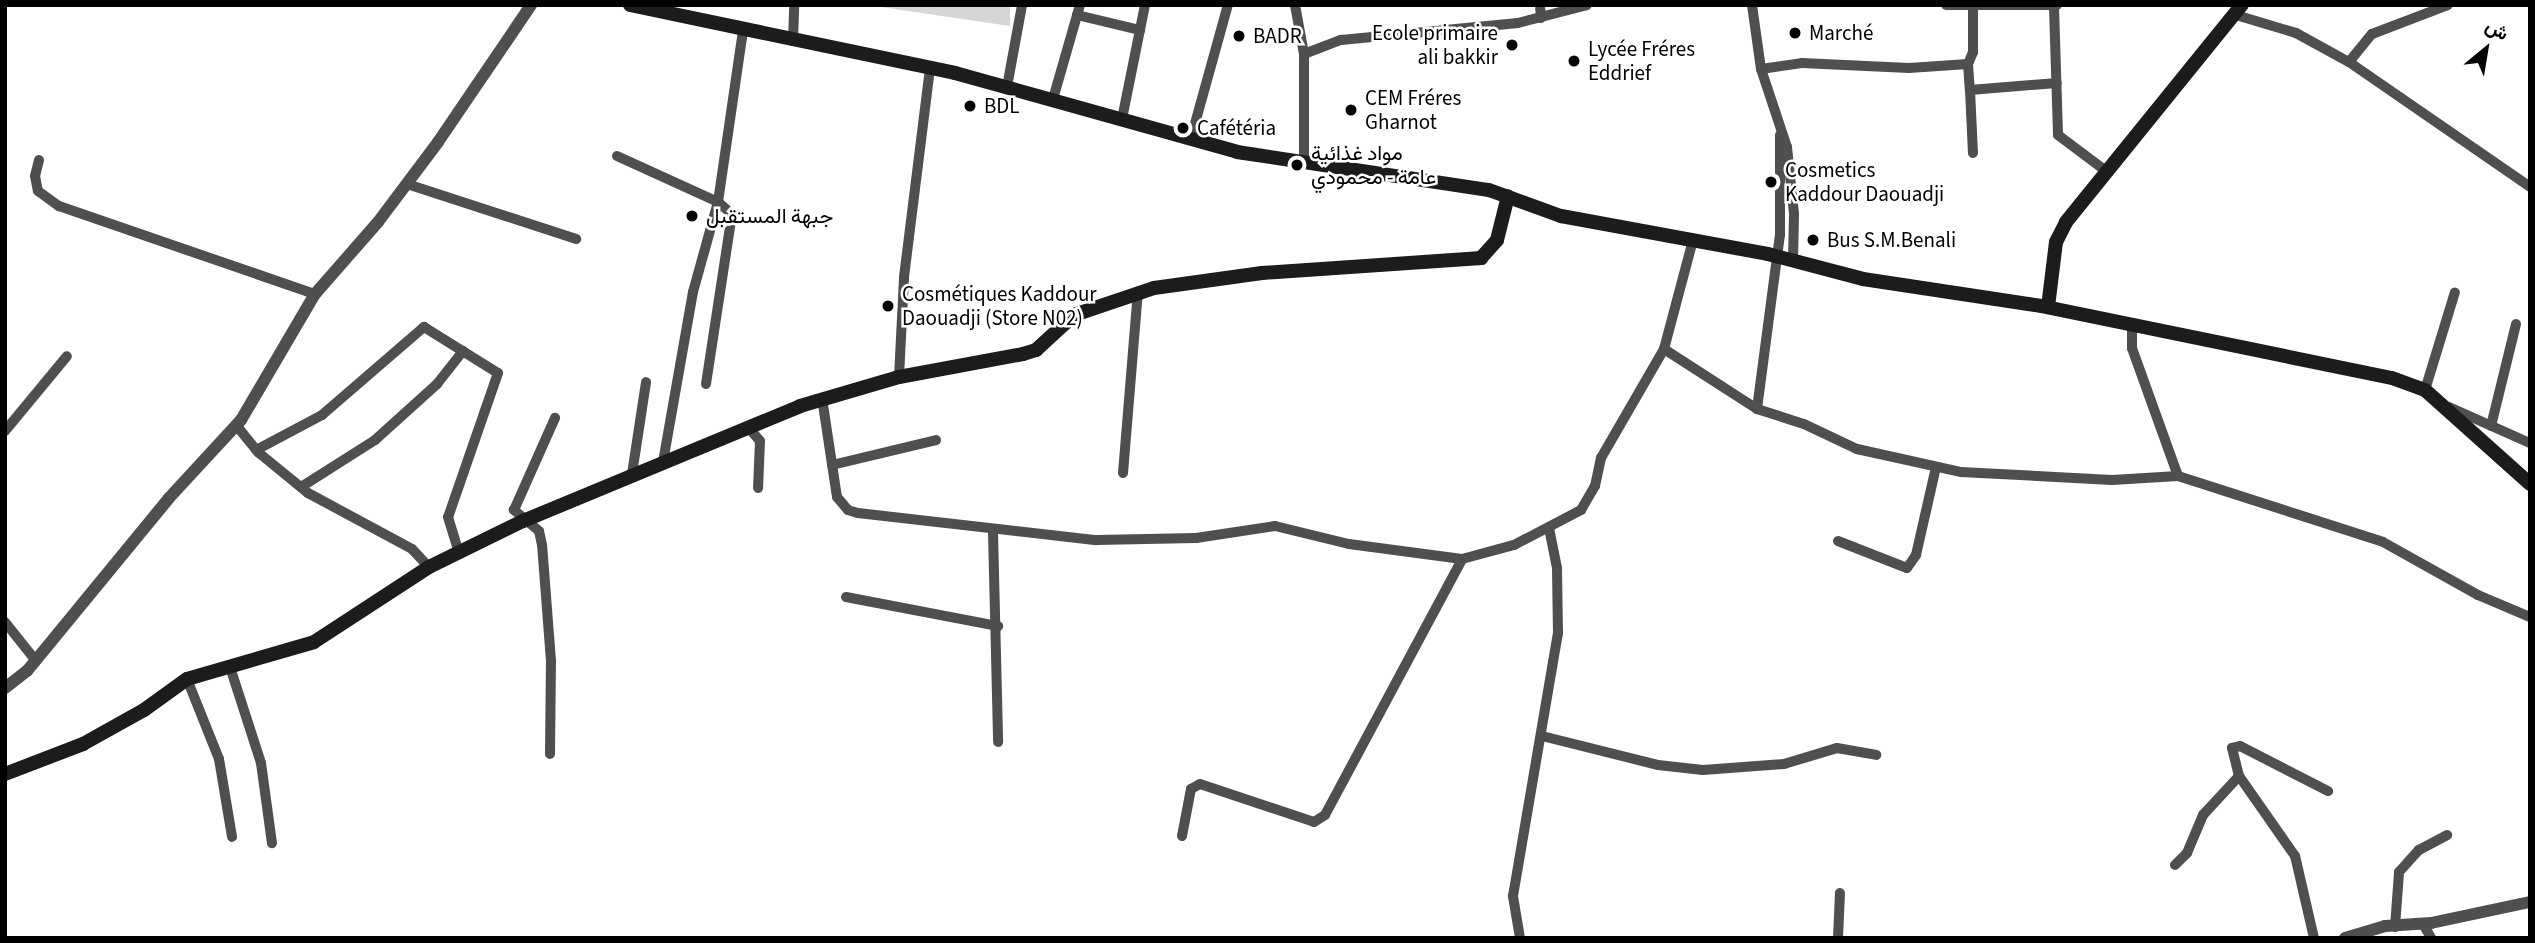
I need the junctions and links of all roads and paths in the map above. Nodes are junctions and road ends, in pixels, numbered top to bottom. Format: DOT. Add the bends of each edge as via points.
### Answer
graph roads {
  1 [pos="531,5"];
  2 [pos="630,5"];
  3 [pos="794,5"];
  4 [pos="1022,5"];
  5 [pos="1144,5"];
  6 [pos="1228,5"];
  7 [pos="1294,5"];
  8 [pos="1540,5"];
  9 [pos="1587,5"];
  10 [pos="1752,5"];
  11 [pos="1946,5"];
  12 [pos="2448,5"];
  13 [pos="1973,6"];
  14 [pos="2056,6"];
  15 [pos="1078,10"];
  16 [pos="2239,10"];
  17 [pos="690,12"];
  18 [pos="1541,18"];
  19 [pos="744,30"];
  20 [pos="1140,30"];
  21 [pos="793,41"];
  22 [pos="1304,54"];
  23 [pos="2349,62"];
  24 [pos="1968,64"];
  25 [pos="930,68"];
  26 [pos="1761,69"];
  27 [pos="2056,83"];
  28 [pos="1007,87"];
  29 [pos="1970,90"];
  30 [pos="1053,99"];
  31 [pos="1122,119"];
  32 [pos="1780,135"];
  33 [pos="1191,138"];
  34 [pos="1973,153"];
  35 [pos="617,156"];
  36 [pos="39,160"];
  37 [pos="1304,161"];
  38 [pos="2106,171"];
  39 [pos="407,184"];
  40 [pos="2530,187"];
  41 [pos="1508,196"];
  42 [pos="718,202"];
  43 [pos="576,239"];
  44 [pos="1693,240"];
  45 [pos="1777,256"];
  46 [pos="1793,260"];
  47 [pos="1138,292"];
  48 [pos="2455,292"];
  49 [pos="315,294"];
  50 [pos="2048,307"];
  51 [pos="2516,324"];
  52 [pos="2133,325"];
  53 [pos="1664,349"];
  54 [pos="463,351"];
  55 [pos="67,356"];
  56 [pos="899,377"];
  57 [pos="646,382"];
  58 [pos="706,384"];
  59 [pos="2425,390"];
  60 [pos="822,398"];
  61 [pos="2442,403"];
  62 [pos="1757,409"];
  63 [pos="555,418"];
  64 [pos="236,425"];
  65 [pos="2491,426"];
  66 [pos="749,428"];
  67 [pos="5,431"];
  68 [pos="936,440"];
  69 [pos="2530,443"];
  70 [pos="256,450"];
  71 [pos="663,462"];
  72 [pos="832,465"];
  73 [pos="1936,467"];
  74 [pos="1123,473"];
  75 [pos="632,474"];
  76 [pos="2178,476"];
  77 [pos="2530,484"];
  78 [pos="301,487"];
  79 [pos="758,488"];
  80 [pos="523,521"];
  81 [pos="1549,528"];
  82 [pos="993,532"];
  83 [pos="1838,541"];
  84 [pos="459,552"];
  85 [pos="1462,559"];
  86 [pos="429,568"];
  87 [pos="846,597"];
  88 [pos="2530,617"];
  89 [pos="5,622"];
  90 [pos="999,626"];
  91 [pos="36,661"];
  92 [pos="230,667"];
  93 [pos="187,679"];
  94 [pos="5,688"];
  95 [pos="1542,736"];
  96 [pos="998,742"];
  97 [pos="550,754"];
  98 [pos="1876,755"];
  99 [pos="5,774"];
  100 [pos="2239,776"];
  101 [pos="2328,791"];
  102 [pos="2448,835"];
  103 [pos="1182,836"];
  104 [pos="232,837"];
  105 [pos="272,843"];
  106 [pos="2175,865"];
  107 [pos="1840,893"];
  108 [pos="2530,902"];
  109 [pos="2423,925"];
  110 [pos="2395,927"];
  111 [pos="1520,938"];
  112 [pos="1838,938"];
  113 [pos="2314,938"];
  114 [pos="2345,938"];
  115 [pos="2431,938"];
  1 -- 39 [label="street"];
  2 -- 17 [label="main road"];
  3 -- 21 [label="street"];
  4 -- 28 [label="street"];
  5 -- 20 [label="street"];
  6 -- 33 [label="street"];
  7 -- 22 [label="street"];
  8 -- 18 [label="street"];
  9 -- 18 [label="street"];
  10 -- 26 [label="street"];
  11 -- 13 [label="street"];
  12 -- 23 [label="street" via="2372,34"];
  13 -- 14 [label="street"];
  13 -- 24 [label="street" via="1973,52"];
  14 -- 27 [label="street"];
  15 -- 20 [label="street"];
  15 -- 30 [label="street"];
  16 -- 23 [label="street" via="2296,33"];
  16 -- 38 [label="main road"];
  17 -- 19 [label="main road"];
  18 -- 22 [label="street" via="1341,40"];
  19 -- 21 [label="main road"];
  19 -- 42 [label="street"];
  20 -- 31 [label="street"];
  21 -- 25 [label="main road"];
  22 -- 37 [label="street"];
  23 -- 40 [label="street"];
  24 -- 26 [label="street" via="1909,68 1802,63"];
  24 -- 29 [label="street"];
  25 -- 28 [label="main road"];
  25 -- 56 [label="street" via="904,277"];
  26 -- 32 [label="street"];
  27 -- 29 [label="street"];
  27 -- 38 [label="street" via="2058,135"];
  28 -- 30 [label="main road"];
  29 -- 34 [label="street"];
  30 -- 31 [label="main road"];
  31 -- 33 [label="main road"];
  32 -- 45 [label="street"];
  32 -- 46 [label="street" via="1787,147 1794,214"];
  33 -- 37 [label="main road" via="1237,152"];
  35 -- 42 [label="street"];
  36 -- 49 [label="street" via="38,191 59,206"];
  37 -- 41 [label="main road" via="1450,182"];
  38 -- 50 [label="main road" via="2056,242"];
  39 -- 43 [label="street"];
  39 -- 49 [label="street"];
  41 -- 44 [label="main road" via="1562,216"];
  41 -- 47 [label="main road" via="1497,240 1481,258 1217,277"];
  42 -- 58 [label="street" via="734,220"];
  42 -- 71 [label="street" via="693,292"];
  44 -- 45 [label="main road"];
  44 -- 53 [label="street"];
  45 -- 46 [label="main road"];
  45 -- 62 [label="street"];
  46 -- 50 [label="main road" via="1863,279"];
  47 -- 56 [label="main road" via="1074,315 1035,350"];
  47 -- 74 [label="street"];
  48 -- 59 [label="street"];
  49 -- 64 [label="street"];
  50 -- 52 [label="main road"];
  51 -- 65 [label="street"];
  52 -- 59 [label="main road" via="2392,378"];
  52 -- 76 [label="street" via="2132,348"];
  53 -- 62 [label="street"];
  53 -- 81 [label="street" via="1601,458 1589,501"];
  54 -- 70 [label="street" via="424,327 321,415"];
  54 -- 78 [label="street" via="437,384 375,440"];
  54 -- 84 [label="street" via="498,373 447,517"];
  55 -- 67 [label="street"];
  56 -- 60 [label="main road"];
  57 -- 75 [label="street"];
  59 -- 61 [label="main road"];
  60 -- 66 [label="main road"];
  60 -- 72 [label="street"];
  61 -- 65 [label="street"];
  61 -- 77 [label="main road"];
  62 -- 73 [label="street" via="1804,424 1857,449"];
  63 -- 80 [label="street" via="516,503 516,514"];
  64 -- 70 [label="street"];
  64 -- 91 [label="street" via="169,498"];
  65 -- 69 [label="street"];
  66 -- 71 [label="main road"];
  66 -- 79 [label="street" via="760,441"];
  68 -- 72 [label="street"];
  70 -- 78 [label="street"];
  71 -- 75 [label="main road"];
  72 -- 82 [label="street" via="837,497 848,510"];
  73 -- 76 [label="street" via="2112,480"];
  73 -- 83 [label="street" via="1916,555 1907,568"];
  75 -- 80 [label="main road"];
  76 -- 88 [label="street" via="2368,536 2478,595"];
  78 -- 86 [label="street" via="412,549"];
  80 -- 84 [label="main road"];
  80 -- 97 [label="street" via="539,531 542,545 551,661"];
  81 -- 85 [label="street" via="1514,545"];
  81 -- 95 [label="street" via="1557,568 1558,632"];
  82 -- 85 [label="street" via="1137,541 1240,534 1275,526 1349,544"];
  82 -- 90 [label="street"];
  84 -- 86 [label="main road"];
  85 -- 103 [label="street" via="1319,821 1200,784 1191,789"];
  86 -- 92 [label="main road" via="314,642"];
  87 -- 90 [label="street"];
  89 -- 91 [label="street"];
  90 -- 96 [label="street"];
  91 -- 94 [label="street"];
  92 -- 93 [label="main road"];
  92 -- 105 [label="street" via="261,763"];
  93 -- 99 [label="main road" via="83,744"];
  93 -- 104 [label="street" via="219,759"];
  95 -- 98 [label="street" via="1658,765 1703,770 1784,764 1838,748"];
  95 -- 111 [label="street" via="1513,896"];
  100 -- 101 [label="street" via="2232,748 2236,745"];
  100 -- 106 [label="street" via="2203,815 2187,853"];
  100 -- 113 [label="street" via="2295,856"];
  102 -- 110 [label="street" via="2419,850 2399,872"];
  107 -- 112 [label="street"];
  108 -- 109 [label="street"];
  109 -- 110 [label="street"];
  109 -- 115 [label="street"];
  110 -- 114 [label="street"];
}
